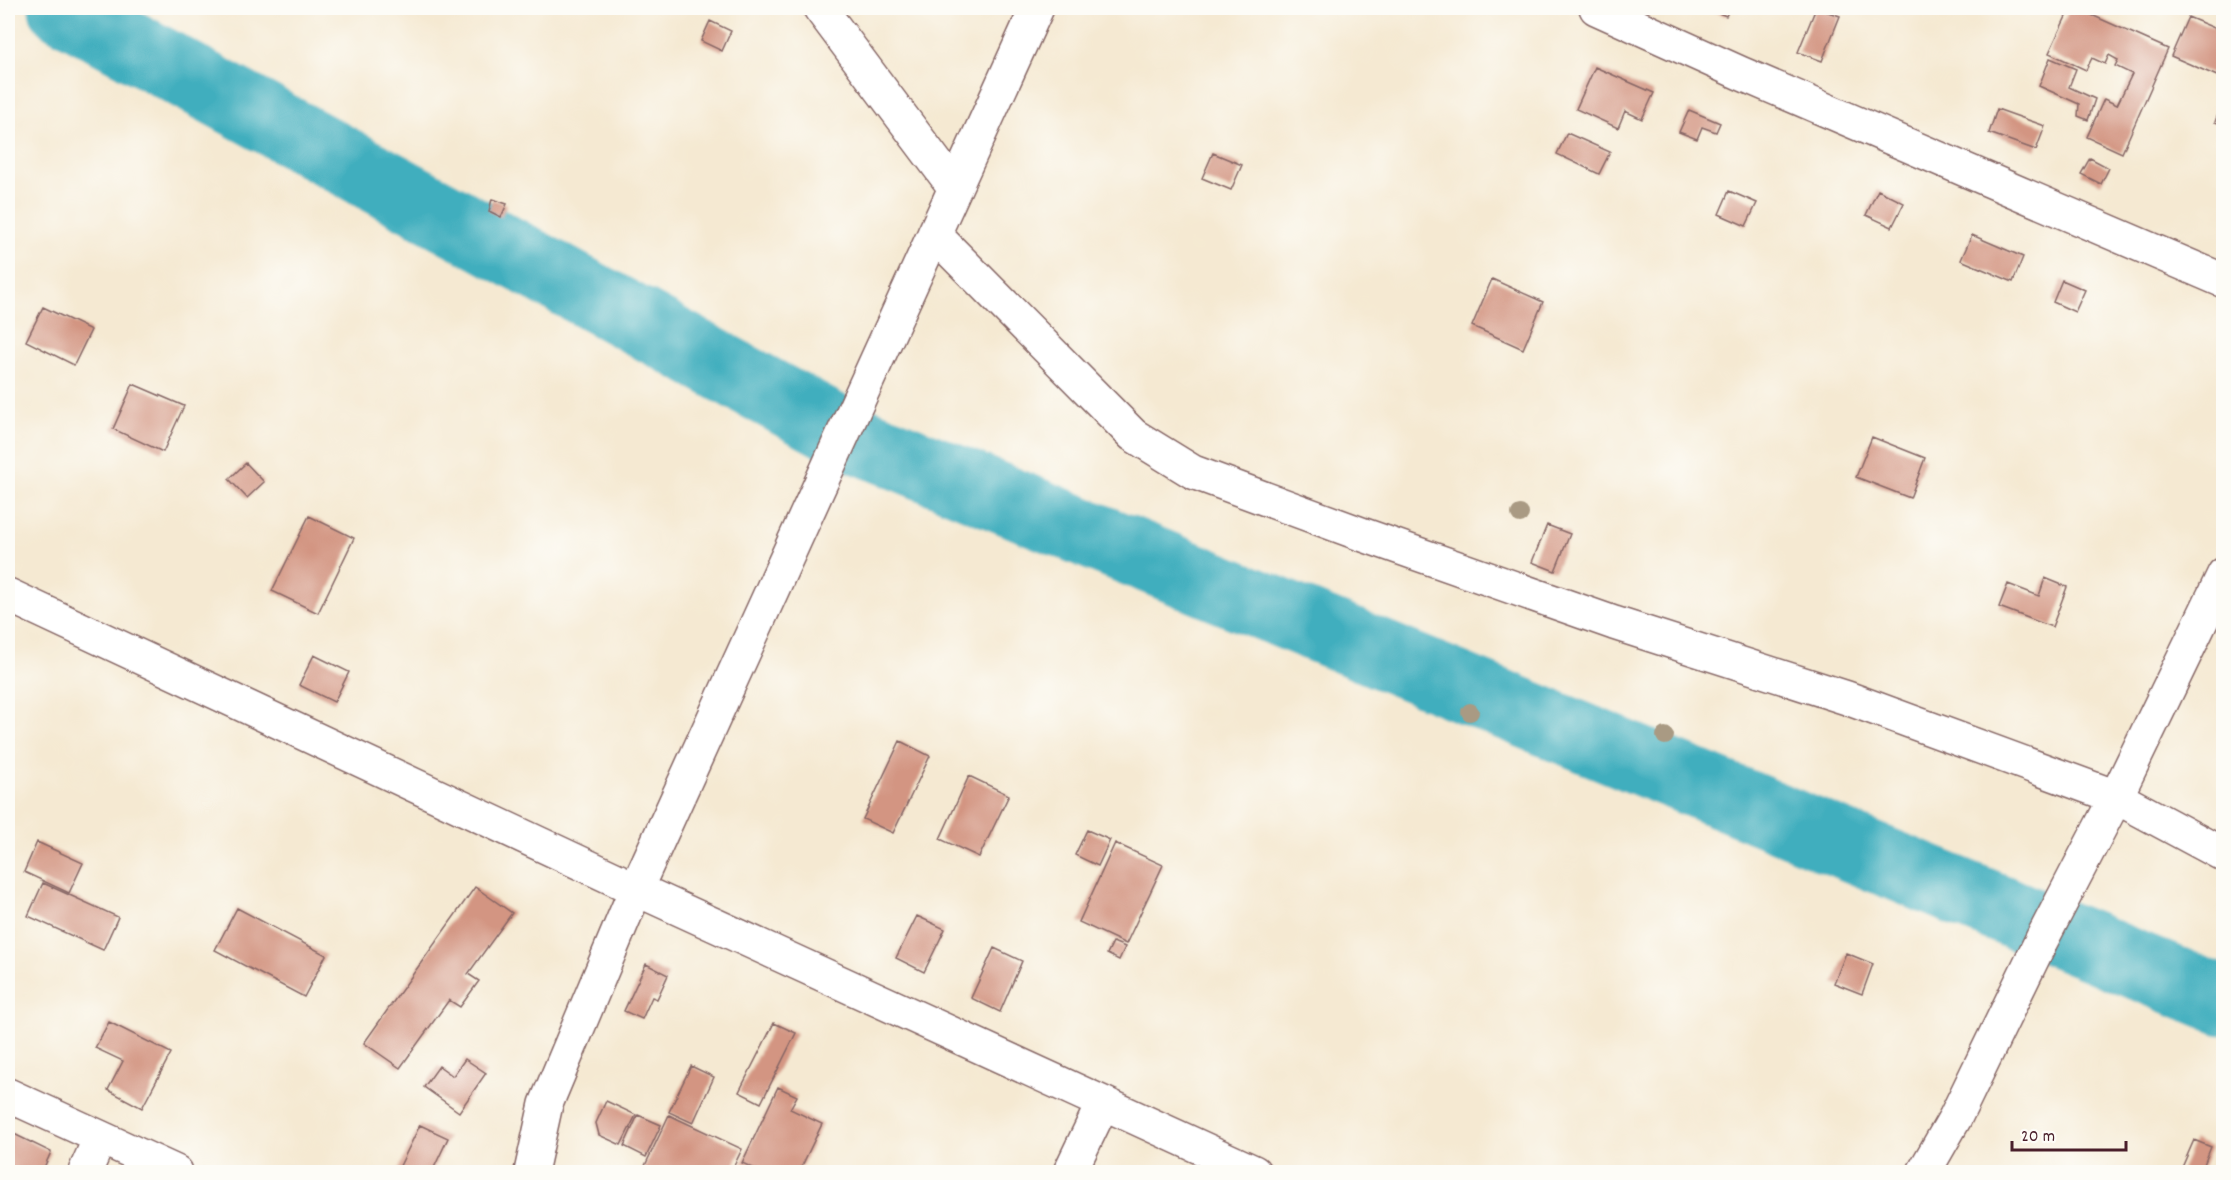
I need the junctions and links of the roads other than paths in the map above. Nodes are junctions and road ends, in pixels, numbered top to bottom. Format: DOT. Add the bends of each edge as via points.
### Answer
graph roads {
  1 [pos="820,8"];
  2 [pos="1037,8"];
  3 [pos="1596,8"];
  4 [pos="955,188"];
  5 [pos="934,234"];
  6 [pos="2223,281"];
  7 [pos="2223,574"];
  8 [pos="8,595"];
  9 [pos="2116,797"];
  10 [pos="2223,855"];
  11 [pos="636,890"];
  12 [pos="8,1095"];
  13 [pos="1103,1103"];
  14 [pos="100,1138"];
  15 [pos="85,1173"];
  16 [pos="176,1173"];
  17 [pos="531,1173"];
  18 [pos="1070,1173"];
  19 [pos="1254,1173"];
  20 [pos="1924,1173"];
  1 -- 4 [label="street"];
  2 -- 4 [label="street"];
  3 -- 6 [label="street"];
  4 -- 5 [label="street"];
  5 -- 9 [label="street" via="1133,435 1193,472 1614,623 1847,698"];
  5 -- 11 [label="street"];
  7 -- 9 [label="street"];
  8 -- 11 [label="street"];
  9 -- 10 [label="street"];
  9 -- 20 [label="street"];
  11 -- 13 [label="street"];
  11 -- 17 [label="street" via="546,1104"];
  12 -- 14 [label="street"];
  13 -- 18 [label="street"];
  13 -- 19 [label="street"];
  14 -- 15 [label="street"];
  14 -- 16 [label="street"];
}
